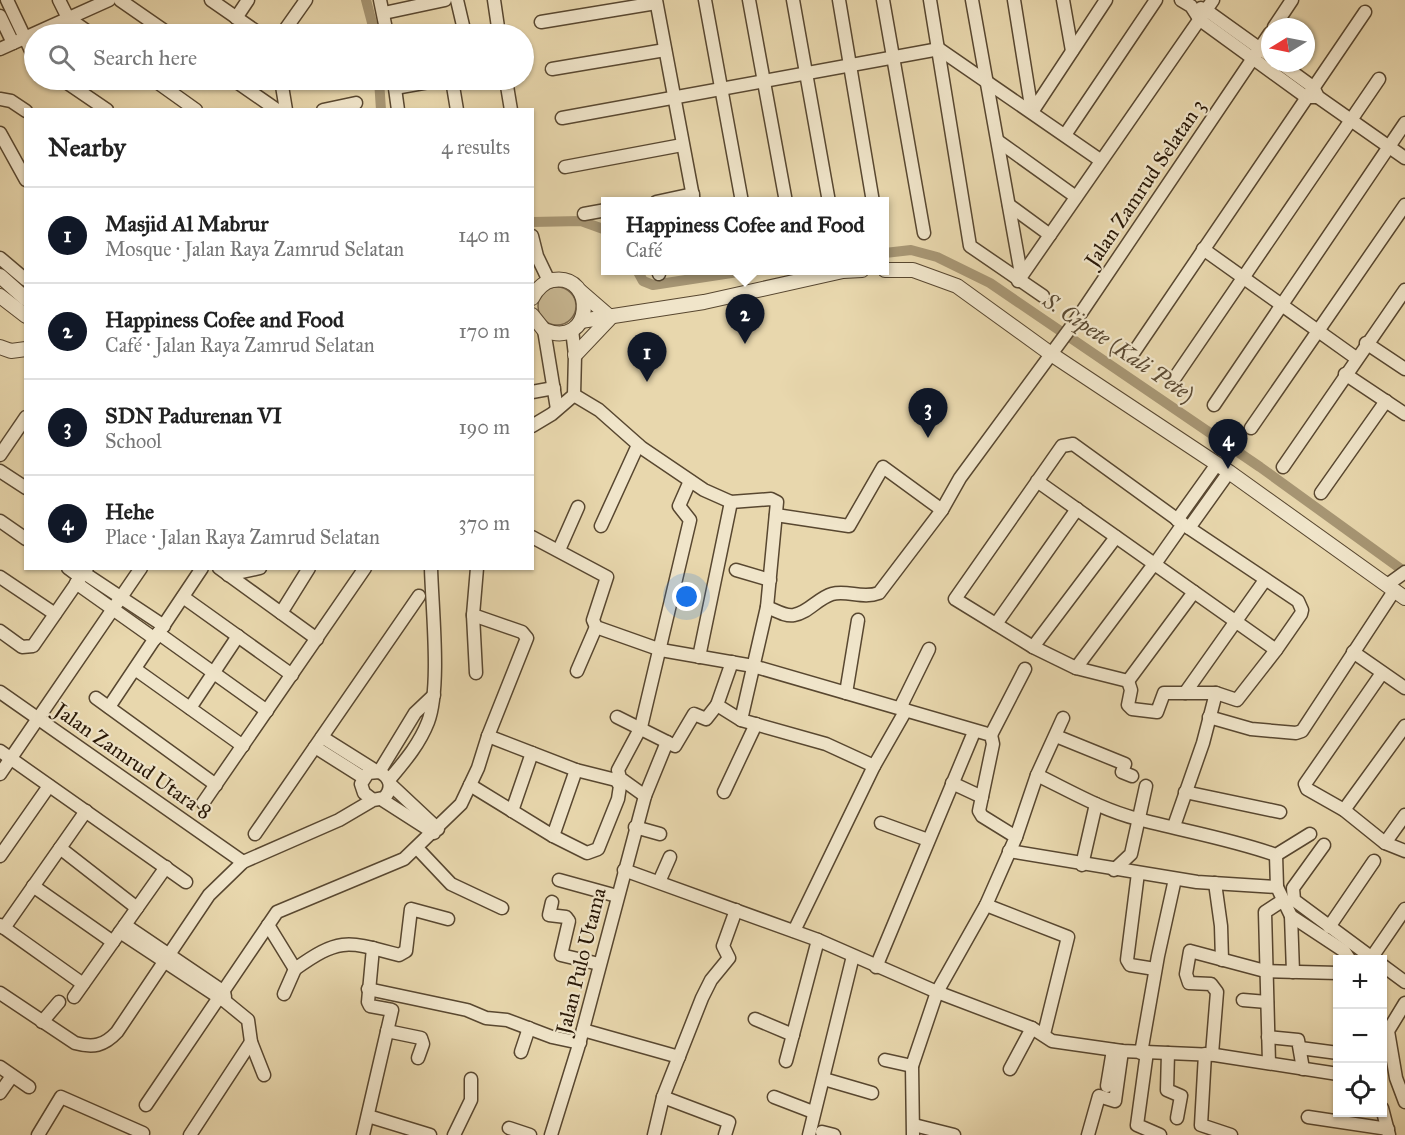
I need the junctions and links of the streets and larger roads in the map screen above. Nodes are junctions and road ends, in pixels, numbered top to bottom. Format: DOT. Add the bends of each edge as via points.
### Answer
graph roads {
  1 [pos="7,0"];
  2 [pos="60,0"];
  3 [pos="109,0"];
  4 [pos="120,0"];
  5 [pos="211,0"];
  6 [pos="248,0"];
  7 [pos="306,0"];
  8 [pos="380,0"];
  9 [pos="445,0"];
  10 [pos="457,0"];
  11 [pos="494,0"];
  12 [pos="705,0"];
  13 [pos="749,0"];
  14 [pos="794,0"];
  15 [pos="839,0"];
  16 [pos="883,0"];
  17 [pos="930,0"];
  18 [pos="972,0"];
  19 [pos="1014,0"];
  20 [pos="1063,0"];
  21 [pos="1106,0"];
  22 [pos="1156,0"];
  23 [pos="1292,0"];
  24 [pos="656,2"];
  25 [pos="1186,3"];
  26 [pos="1206,10"];
  27 [pos="1365,12"];
  28 [pos="384,13"];
  29 [pos="0,16"];
  30 [pos="68,18"];
  31 [pos="236,18"];
  32 [pos="1280,18"];
  33 [pos="541,22"];
  34 [pos="55,24"];
  35 [pos="77,24"];
  36 [pos="155,24"];
  37 [pos="245,24"];
  38 [pos="289,24"];
  39 [pos="386,24"];
  40 [pos="463,24"];
  41 [pos="498,24"];
  42 [pos="24,36"];
  43 [pos="24,38"];
  44 [pos="13,44"];
  45 [pos="1261,46"];
  46 [pos="0,49"];
  47 [pos="665,50"];
  48 [pos="939,50"];
  49 [pos="1072,51"];
  50 [pos="1256,53"];
  51 [pos="1261,54"];
  52 [pos="893,56"];
  53 [pos="850,64"];
  54 [pos="552,69"];
  55 [pos="807,72"];
  56 [pos="1290,72"];
  57 [pos="1379,79"];
  58 [pos="764,80"];
  59 [pos="987,81"];
  60 [pos="721,88"];
  61 [pos="78,90"];
  62 [pos="168,90"];
  63 [pos="248,90"];
  64 [pos="283,90"];
  65 [pos="395,90"];
  66 [pos="454,90"];
  67 [pos="508,90"];
  68 [pos="1313,94"];
  69 [pos="672,96"];
  70 [pos="0,99"];
  71 [pos="356,103"];
  72 [pos="104,108"];
  73 [pos="193,108"];
  74 [pos="274,108"];
  75 [pos="286,108"];
  76 [pos="332,108"];
  77 [pos="398,108"];
  78 [pos="457,108"];
  79 [pos="511,108"];
  80 [pos="24,110"];
  81 [pos="1032,112"];
  82 [pos="562,118"];
  83 [pos="1351,120"];
  84 [pos="1405,123"];
  85 [pos="0,134"];
  86 [pos="1065,135"];
  87 [pos="998,141"];
  88 [pos="682,145"];
  89 [pos="1389,147"];
  90 [pos="1405,158"];
  91 [pos="1100,159"];
  92 [pos="566,167"];
  93 [pos="20,168"];
  94 [pos="694,197"];
  95 [pos="741,197"];
  96 [pos="785,197"];
  97 [pos="828,197"];
  98 [pos="872,197"];
  99 [pos="1076,198"];
  100 [pos="1009,205"];
  101 [pos="1405,205"];
  102 [pos="601,211"];
  103 [pos="584,214"];
  104 [pos="924,233"];
  105 [pos="1050,235"];
  106 [pos="534,245"];
  107 [pos="1203,249"];
  108 [pos="0,258"];
  109 [pos="889,270"];
  110 [pos="825,275"];
  111 [pos="0,276"];
  112 [pos="1020,277"];
  113 [pos="24,278"];
  114 [pos="1244,278"];
  115 [pos="549,281"];
  116 [pos="579,290"];
  117 [pos="1405,290"];
  118 [pos="534,295"];
  119 [pos="3,296"];
  120 [pos="1043,297"];
  121 [pos="1282,305"];
  122 [pos="24,309"];
  123 [pos="614,316"];
  124 [pos="534,317"];
  125 [pos="577,326"];
  126 [pos="544,330"];
  127 [pos="1318,331"];
  128 [pos="1366,344"];
  129 [pos="1,349"];
  130 [pos="24,349"];
  131 [pos="1053,351"];
  132 [pos="575,355"];
  133 [pos="1132,355"];
  134 [pos="1356,358"];
  135 [pos="1405,369"];
  136 [pos="1345,374"];
  137 [pos="1174,379"];
  138 [pos="554,388"];
  139 [pos="534,392"];
  140 [pos="579,397"];
  141 [pos="1386,401"];
  142 [pos="1214,405"];
  143 [pos="557,409"];
  144 [pos="1405,414"];
  145 [pos="24,420"];
  146 [pos="534,425"];
  147 [pos="1251,428"];
  148 [pos="638,445"];
  149 [pos="0,455"];
  150 [pos="1216,464"];
  151 [pos="1283,466"];
  152 [pos="0,471"];
  153 [pos="1229,472"];
  154 [pos="690,481"];
  155 [pos="1037,482"];
  156 [pos="24,487"];
  157 [pos="1321,493"];
  158 [pos="731,502"];
  159 [pos="578,507"];
  160 [pos="1077,509"];
  161 [pos="942,510"];
  162 [pos="776,515"];
  163 [pos="0,521"];
  164 [pos="1183,524"];
  165 [pos="601,526"];
  166 [pos="1116,537"];
  167 [pos="24,538"];
  168 [pos="534,538"];
  169 [pos="559,550"];
  170 [pos="1155,562"];
  171 [pos="140,570"];
  172 [pos="201,570"];
  173 [pos="242,570"];
  174 [pos="308,570"];
  175 [pos="364,570"];
  176 [pos="431,570"];
  177 [pos="477,570"];
  178 [pos="736,570"];
  179 [pos="224,572"];
  180 [pos="1405,572"];
  181 [pos="82,576"];
  182 [pos="0,577"];
  183 [pos="770,580"];
  184 [pos="1265,580"];
  185 [pos="1394,589"];
  186 [pos="1194,592"];
  187 [pos="419,596"];
  188 [pos="183,597"];
  189 [pos="121,598"];
  190 [pos="767,607"];
  191 [pos="113,610"];
  192 [pos="281,613"];
  193 [pos="55,614"];
  194 [pos="473,615"];
  195 [pos="858,620"];
  196 [pos="1235,621"];
  197 [pos="996,624"];
  198 [pos="596,627"];
  199 [pos="0,631"];
  200 [pos="159,633"];
  201 [pos="238,636"];
  202 [pos="317,639"];
  203 [pos="1033,647"];
  204 [pos="929,649"];
  205 [pos="661,650"];
  206 [pos="1276,650"];
  207 [pos="1353,652"];
  208 [pos="699,657"];
  209 [pos="732,662"];
  210 [pos="753,666"];
  211 [pos="1076,668"];
  212 [pos="135,669"];
  213 [pos="1025,669"];
  214 [pos="577,671"];
  215 [pos="213,673"];
  216 [pos="476,673"];
  217 [pos="1382,673"];
  218 [pos="292,675"];
  219 [pos="1128,681"];
  220 [pos="1405,688"];
  221 [pos="0,692"];
  222 [pos="846,693"];
  223 [pos="1185,693"];
  224 [pos="1216,693"];
  225 [pos="434,695"];
  226 [pos="96,698"];
  227 [pos="717,705"];
  228 [pos="109,707"];
  229 [pos="190,708"];
  230 [pos="903,709"];
  231 [pos="267,711"];
  232 [pos="617,717"];
  233 [pos="1209,717"];
  234 [pos="1063,718"];
  235 [pos="38,719"];
  236 [pos="741,720"];
  237 [pos="756,724"];
  238 [pos="1405,726"];
  239 [pos="641,727"];
  240 [pos="974,732"];
  241 [pos="992,735"];
  242 [pos="488,736"];
  243 [pos="1056,736"];
  244 [pos="319,742"];
  245 [pos="667,742"];
  246 [pos="243,746"];
  247 [pos="0,751"];
  248 [pos="532,753"];
  249 [pos="11,759"];
  250 [pos="874,765"];
  251 [pos="576,770"];
  252 [pos="378,771"];
  253 [pos="0,774"];
  254 [pos="1037,776"];
  255 [pos="1132,776"];
  256 [pos="364,778"];
  257 [pos="390,782"];
  258 [pos="952,783"];
  259 [pos="216,785"];
  260 [pos="470,785"];
  261 [pos="49,786"];
  262 [pos="1146,786"];
  263 [pos="362,791"];
  264 [pos="724,792"];
  265 [pos="1185,792"];
  266 [pos="645,796"];
  267 [pos="982,797"];
  268 [pos="377,800"];
  269 [pos="203,803"];
  270 [pos="1096,804"];
  271 [pos="512,810"];
  272 [pos="1344,810"];
  273 [pos="86,811"];
  274 [pos="1280,812"];
  275 [pos="1405,815"];
  276 [pos="339,819"];
  277 [pos="1138,819"];
  278 [pos="881,823"];
  279 [pos="1174,826"];
  280 [pos="635,827"];
  281 [pos="436,831"];
  282 [pos="255,834"];
  283 [pos="660,834"];
  284 [pos="1310,834"];
  285 [pos="553,836"];
  286 [pos="1016,837"];
  287 [pos="928,840"];
  288 [pos="1385,843"];
  289 [pos="1324,845"];
  290 [pos="60,848"];
  291 [pos="417,848"];
  292 [pos="1009,851"];
  293 [pos="1405,851"];
  294 [pos="1276,855"];
  295 [pos="0,856"];
  296 [pos="670,857"];
  297 [pos="1374,861"];
  298 [pos="243,862"];
  299 [pos="1082,865"];
  300 [pos="166,867"];
  301 [pos="624,870"];
  302 [pos="1114,870"];
  303 [pos="1138,873"];
  304 [pos="1175,879"];
  305 [pos="559,880"];
  306 [pos="186,882"];
  307 [pos="659,882"];
  308 [pos="1215,883"];
  309 [pos="33,886"];
  310 [pos="1277,886"];
  311 [pos="617,896"];
  312 [pos="1282,901"];
  313 [pos="552,902"];
  314 [pos="986,905"];
  315 [pos="137,908"];
  316 [pos="502,908"];
  317 [pos="1405,909"];
  318 [pos="736,910"];
  319 [pos="1291,916"];
  320 [pos="448,919"];
  321 [pos="268,925"];
  322 [pos="2,927"];
  323 [pos="1329,927"];
  324 [pos="794,931"];
  325 [pos="119,933"];
  326 [pos="818,940"];
  327 [pos="373,948"];
  328 [pos="1347,955"];
  329 [pos="1369,955"];
  330 [pos="1375,955"];
  331 [pos="854,956"];
  332 [pos="166,959"];
  333 [pos="1222,960"];
  334 [pos="599,964"];
  335 [pos="876,967"];
  336 [pos="1387,968"];
  337 [pos="295,969"];
  338 [pos="1155,969"];
  339 [pos="1265,971"];
  340 [pos="1293,972"];
  341 [pos="1333,973"];
  342 [pos="1405,982"];
  343 [pos="83,984"];
  344 [pos="368,989"];
  345 [pos="937,992"];
  346 [pos="0,993"];
  347 [pos="284,994"];
  348 [pos="74,997"];
  349 [pos="223,998"];
  350 [pos="1243,1000"];
  351 [pos="58,1002"];
  352 [pos="1267,1002"];
  353 [pos="1405,1002"];
  354 [pos="755,1019"];
  355 [pos="42,1022"];
  356 [pos="529,1028"];
  357 [pos="1032,1028"];
  358 [pos="583,1030"];
  359 [pos="387,1031"];
  360 [pos="1044,1034"];
  361 [pos="793,1035"];
  362 [pos="1268,1037"];
  363 [pos="251,1042"];
  364 [pos="580,1043"];
  365 [pos="1300,1048"];
  366 [pos="1117,1051"];
  367 [pos="521,1052"];
  368 [pos="1333,1052"];
  369 [pos="1144,1053"];
  370 [pos="1168,1053"];
  371 [pos="1209,1054"];
  372 [pos="679,1057"];
  373 [pos="418,1058"];
  374 [pos="885,1060"];
  375 [pos="786,1061"];
  376 [pos="1269,1063"];
  377 [pos="912,1066"];
  378 [pos="0,1067"];
  379 [pos="1303,1069"];
  380 [pos="1010,1070"];
  381 [pos="1333,1073"];
  382 [pos="12,1076"];
  383 [pos="264,1076"];
  384 [pos="471,1079"];
  385 [pos="824,1079"];
  386 [pos="1107,1086"];
  387 [pos="29,1087"];
  388 [pos="0,1093"];
  389 [pos="872,1093"];
  390 [pos="663,1097"];
  391 [pos="774,1097"];
  392 [pos="1404,1097"];
  393 [pos="146,1105"];
  394 [pos="813,1112"];
  395 [pos="368,1116"];
  396 [pos="1308,1117"];
  397 [pos="1385,1117"];
  398 [pos="1177,1118"];
  399 [pos="509,1128"];
  400 [pos="913,1130"];
  401 [pos="1364,1130"];
  402 [pos="1388,1132"];
  403 [pos="143,1133"];
  404 [pos="1156,1134"];
  405 [pos="38,1135"];
  406 [pos="190,1135"];
  407 [pos="363,1135"];
  408 [pos="430,1135"];
  409 [pos="454,1135"];
  410 [pos="530,1135"];
  411 [pos="551,1135"];
  412 [pos="654,1135"];
  413 [pos="725,1135"];
  414 [pos="809,1135"];
  415 [pos="954,1135"];
  416 [pos="1088,1135"];
  417 [pos="1231,1135"];
  1 -- 42 [label="street"];
  2 -- 30 [label="street"];
  3 -- 30 [label="street"];
  4 -- 36 [label="street"];
  5 -- 31 [label="street"];
  6 -- 31 [label="street"];
  7 -- 38 [label="street"];
  8 -- 28 [label="street"];
  9 -- 28 [label="street"];
  10 -- 40 [label="street"];
  11 -- 41 [label="street"];
  12 -- 60 [label="street"];
  13 -- 58 [label="street"];
  14 -- 55 [label="street"];
  15 -- 53 [label="street"];
  16 -- 52 [label="street"];
  17 -- 48 [label="street"];
  18 -- 59 [label="street"];
  19 -- 81 [label="street"];
  20 -- 49 [label="street"];
  21 -- 49 [label="street"];
  22 -- 86 [label="street"];
  23 -- 32 [label="street"];
  24 -- 33 [label="street"];
  24 -- 47 [label="street"];
  25 -- 26 [label="street"];
  26 -- 50 [label="street"];
  26 -- 91 [label="street"];
  27 -- 68 [label="street"];
  28 -- 39 [label="street"];
  29 -- 44 [label="street"];
  30 -- 34 [label="street"];
  30 -- 35 [label="street"];
  31 -- 37 [label="street"];
  43 -- 44 [label="street"];
  44 -- 46 [label="street"];
  45 -- 50 [label="street, Jalan Zamrud Selatan 3"];
  47 -- 54 [label="street"];
  47 -- 69 [label="street"];
  48 -- 52 [label="street"];
  48 -- 59 [label="street"];
  48 -- 112 [label="street" via="970,246"];
  49 -- 81 [label="street"];
  50 -- 51 [label="street"];
  50 -- 68 [label="street"];
  50 -- 131 [label="street, Jalan Zamrud Selatan 3"];
  52 -- 53 [label="street"];
  52 -- 104 [label="street"];
  53 -- 55 [label="street"];
  53 -- 98 [label="street"];
  55 -- 58 [label="street"];
  55 -- 97 [label="street"];
  56 -- 68 [label="street"];
  57 -- 83 [label="street"];
  58 -- 60 [label="street"];
  58 -- 96 [label="street"];
  59 -- 81 [label="street"];
  59 -- 87 [label="street"];
  60 -- 69 [label="street"];
  60 -- 95 [label="street"];
  61 -- 72 [label="street"];
  62 -- 73 [label="street"];
  63 -- 74 [label="street"];
  64 -- 75 [label="street"];
  65 -- 77 [label="street"];
  66 -- 78 [label="street"];
  67 -- 79 [label="street"];
  68 -- 83 [label="street"];
  68 -- 107 [label="street"];
  69 -- 82 [label="street"];
  69 -- 88 [label="street"];
  70 -- 80 [label="street"];
  71 -- 76 [label="street"];
  81 -- 86 [label="street"];
  83 -- 89 [label="street"];
  83 -- 114 [label="street"];
  84 -- 89 [label="street"];
  85 -- 93 [label="street"];
  86 -- 91 [label="street"];
  87 -- 99 [label="street"];
  87 -- 100 [label="street"];
  88 -- 92 [label="street"];
  88 -- 94 [label="street"];
  89 -- 90 [label="street"];
  89 -- 121 [label="street"];
  91 -- 99 [label="street"];
  99 -- 105 [label="street"];
  100 -- 105 [label="street"];
  100 -- 112 [label="street"];
  101 -- 127 [label="street"];
  102 -- 103 [label="street"];
  105 -- 112 [label="street"];
  106 -- 115 [label="street"];
  107 -- 114 [label="street"];
  107 -- 133 [label="street"];
  108 -- 113 [label="street"];
  109 -- 131 [label="street" via="913,270 957,286"];
  110 -- 123 [label="street" via="704,302"];
  111 -- 119 [label="street"];
  112 -- 120 [label="street"];
  114 -- 121 [label="street"];
  114 -- 137 [label="street"];
  115 -- 116 [label="street" via="565,281"];
  115 -- 118 [label="street"];
  116 -- 123 [label="street"];
  116 -- 125 [label="street" via="585,311"];
  117 -- 128 [label="street"];
  119 -- 122 [label="street"];
  121 -- 127 [label="street"];
  121 -- 142 [label="street"];
  123 -- 125 [label="street"];
  123 -- 132 [label="street"];
  124 -- 126 [label="street"];
  125 -- 126 [label="street" via="553,334"];
  125 -- 132 [label="street"];
  126 -- 138 [label="street"];
  127 -- 134 [label="street"];
  127 -- 147 [label="street"];
  128 -- 134 [label="street"];
  128 -- 135 [label="street"];
  129 -- 130 [label="street"];
  131 -- 150 [label="street"];
  131 -- 161 [label="street, Jalan Zamrud Selatan 3" via="960,478"];
  132 -- 140 [label="street"];
  134 -- 136 [label="street"];
  136 -- 141 [label="street"];
  136 -- 151 [label="street"];
  138 -- 139 [label="street"];
  138 -- 143 [label="street"];
  140 -- 143 [label="street"];
  140 -- 148 [label="street"];
  141 -- 144 [label="street"];
  141 -- 157 [label="street"];
  143 -- 146 [label="street"];
  145 -- 149 [label="street"];
  148 -- 154 [label="street"];
  148 -- 165 [label="street"];
  150 -- 153 [label="street"];
  150 -- 164 [label="street"];
  152 -- 156 [label="street"];
  153 -- 164 [label="street"];
  153 -- 185 [label="street"];
  154 -- 158 [label="street"];
  154 -- 205 [label="street" via="679,506 690,520"];
  155 -- 160 [label="street"];
  155 -- 164 [label="street" via="1062,446 1073,444"];
  155 -- 197 [label="street" via="956,596 957,603"];
  158 -- 162 [label="street" via="775,500"];
  158 -- 208 [label="street"];
  159 -- 169 [label="street"];
  160 -- 166 [label="street"];
  160 -- 197 [label="street"];
  161 -- 162 [label="street" via="886,466 880,468 849,526"];
  161 -- 190 [label="street, Jalan Zamrud Selatan 3" via="879,594 841,592 790,616"];
  162 -- 183 [label="street"];
  163 -- 167 [label="street"];
  164 -- 170 [label="street"];
  164 -- 184 [label="street"];
  166 -- 170 [label="street"];
  166 -- 203 [label="street"];
  168 -- 169 [label="street"];
  169 -- 198 [label="street" via="607,577 593,620"];
  170 -- 186 [label="street"];
  170 -- 211 [label="street"];
  171 -- 189 [label="street"];
  172 -- 188 [label="street"];
  173 -- 179 [label="street"];
  174 -- 192 [label="street"];
  175 -- 202 [label="street"];
  176 -- 225 [label="street"];
  177 -- 194 [label="street"];
  178 -- 183 [label="street"];
  179 -- 192 [label="street"];
  180 -- 185 [label="street"];
  181 -- 189 [label="street"];
  181 -- 191 [label="street"];
  181 -- 193 [label="street"];
  182 -- 193 [label="street"];
  183 -- 190 [label="street"];
  184 -- 196 [label="street"];
  184 -- 206 [label="street" via="1298,601 1302,610"];
  185 -- 207 [label="street"];
  186 -- 196 [label="street"];
  186 -- 219 [label="street"];
  187 -- 244 [label="street"];
  188 -- 200 [label="street"];
  188 -- 201 [label="street"];
  189 -- 191 [label="street"];
  189 -- 200 [label="street"];
  190 -- 210 [label="street"];
  191 -- 200 [label="street"];
  191 -- 235 [label="street"];
  192 -- 202 [label="street"];
  193 -- 199 [label="street" via="28,648"];
  194 -- 216 [label="street"];
  194 -- 242 [label="street" via="522,632 527,638"];
  195 -- 222 [label="street"];
  196 -- 206 [label="street"];
  196 -- 223 [label="street"];
  197 -- 203 [label="street"];
  198 -- 205 [label="street"];
  198 -- 214 [label="street"];
  200 -- 212 [label="street"];
  200 -- 215 [label="street"];
  201 -- 215 [label="street"];
  201 -- 218 [label="street"];
  202 -- 218 [label="street"];
  203 -- 211 [label="street"];
  204 -- 230 [label="street"];
  205 -- 208 [label="street"];
  205 -- 239 [label="street"];
  206 -- 224 [label="street" via="1240,698"];
  207 -- 217 [label="street"];
  207 -- 233 [label="street" via="1302,731 1251,729"];
  208 -- 209 [label="street"];
  209 -- 210 [label="street"];
  209 -- 227 [label="street"];
  210 -- 222 [label="street"];
  210 -- 236 [label="street"];
  211 -- 219 [label="street"];
  212 -- 228 [label="street"];
  212 -- 229 [label="street"];
  213 -- 241 [label="street"];
  215 -- 229 [label="street"];
  215 -- 231 [label="street"];
  217 -- 220 [label="street"];
  217 -- 272 [label="street" via="1307,778 1307,789"];
  218 -- 231 [label="street"];
  219 -- 223 [label="street" via="1128,705 1132,709 1157,712 1164,693"];
  221 -- 235 [label="street, Jalan Zamrud Utara 8"];
  222 -- 230 [label="street"];
  223 -- 224 [label="street"];
  224 -- 233 [label="street"];
  225 -- 252 [label="street" via="416,713"];
  225 -- 257 [label="street" via="428,721 415,748"];
  226 -- 228 [label="street"];
  227 -- 236 [label="street"];
  227 -- 245 [label="street" via="706,719 694,714 677,745"];
  228 -- 259 [label="street"];
  229 -- 246 [label="street"];
  230 -- 240 [label="street"];
  230 -- 250 [label="street"];
  231 -- 246 [label="street"];
  232 -- 239 [label="street"];
  233 -- 265 [label="street"];
  234 -- 243 [label="street"];
  235 -- 249 [label="street"];
  235 -- 298 [label="street, Jalan Zamrud Utara 8"];
  236 -- 237 [label="street"];
  237 -- 250 [label="street" via="826,744"];
  237 -- 264 [label="street"];
  238 -- 272 [label="street"];
  239 -- 245 [label="street"];
  239 -- 266 [label="street" via="618,770 620,778"];
  240 -- 241 [label="street"];
  240 -- 258 [label="street"];
  241 -- 267 [label="street"];
  242 -- 248 [label="street"];
  242 -- 260 [label="street"];
  243 -- 254 [label="street"];
  243 -- 255 [label="street" via="1125,764 1122,772"];
  244 -- 252 [label="street"];
  244 -- 256 [label="street"];
  244 -- 282 [label="street"];
  245 -- 266 [label="street, Jalan Pulo Utama"];
  246 -- 259 [label="street"];
  247 -- 249 [label="street"];
  248 -- 251 [label="street"];
  248 -- 271 [label="street"];
  249 -- 253 [label="street"];
  249 -- 261 [label="street"];
  250 -- 324 [label="street"];
  251 -- 285 [label="street"];
  251 -- 285 [label="street" via="616,780 620,786 618,799 598,849 587,853"];
  252 -- 256 [label="street"];
  252 -- 257 [label="street"];
  254 -- 270 [label="street"];
  254 -- 286 [label="street"];
  256 -- 263 [label="street"];
  257 -- 268 [label="street" via="388,793"];
  257 -- 281 [label="street"];
  258 -- 267 [label="street"];
  258 -- 287 [label="street"];
  259 -- 269 [label="street"];
  260 -- 271 [label="street"];
  260 -- 281 [label="street" via="461,804"];
  261 -- 273 [label="street"];
  261 -- 295 [label="street"];
  262 -- 277 [label="street"];
  263 -- 268 [label="street"];
  263 -- 276 [label="street"];
  265 -- 274 [label="street"];
  265 -- 279 [label="street"];
  266 -- 280 [label="street, Jalan Pulo Utama"];
  267 -- 286 [label="street" via="982,816"];
  268 -- 276 [label="street"];
  268 -- 281 [label="street"];
  270 -- 277 [label="street"];
  270 -- 299 [label="street"];
  271 -- 285 [label="street"];
  272 -- 288 [label="street"];
  273 -- 290 [label="street"];
  273 -- 300 [label="street"];
  275 -- 288 [label="street"];
  276 -- 298 [label="street"];
  277 -- 279 [label="street"];
  277 -- 302 [label="street" via="1131,854"];
  278 -- 287 [label="street"];
  279 -- 294 [label="street"];
  280 -- 283 [label="street"];
  280 -- 301 [label="street, Jalan Pulo Utama"];
  281 -- 291 [label="street"];
  284 -- 294 [label="street"];
  286 -- 292 [label="street"];
  287 -- 335 [label="street"];
  288 -- 293 [label="street"];
  289 -- 323 [label="street" via="1292,894 1294,900"];
  290 -- 309 [label="street"];
  290 -- 315 [label="street"];
  291 -- 316 [label="street" via="451,884"];
  291 -- 321 [label="street" via="404,859 277,912"];
  292 -- 299 [label="street"];
  292 -- 314 [label="street"];
  294 -- 310 [label="street"];
  296 -- 307 [label="street"];
  297 -- 323 [label="street"];
  298 -- 332 [label="street" via="209,895"];
  299 -- 302 [label="street"];
  300 -- 306 [label="street"];
  300 -- 315 [label="street"];
  301 -- 307 [label="street"];
  301 -- 311 [label="street, Jalan Pulo Utama"];
  302 -- 303 [label="street"];
  303 -- 304 [label="street"];
  303 -- 338 [label="street" via="1127,960"];
  304 -- 308 [label="street"];
  304 -- 338 [label="street"];
  305 -- 311 [label="street"];
  307 -- 318 [label="street"];
  308 -- 310 [label="street"];
  308 -- 333 [label="street"];
  309 -- 322 [label="street"];
  309 -- 325 [label="street"];
  310 -- 312 [label="street"];
  311 -- 334 [label="street, Jalan Pulo Utama"];
  312 -- 319 [label="street"];
  312 -- 339 [label="street" via="1265,912"];
  313 -- 334 [label="street" via="549,915 569,921 561,955"];
  314 -- 345 [label="street"];
  314 -- 360 [label="street" via="1068,937"];
  315 -- 325 [label="street"];
  317 -- 330 [label="street"];
  318 -- 324 [label="street"];
  318 -- 372 [label="street" via="723,946 729,958 711,980"];
  319 -- 328 [label="street"];
  319 -- 340 [label="street"];
  320 -- 327 [label="street" via="411,909 406,951 399,955"];
  321 -- 337 [label="street"];
  321 -- 349 [label="street"];
  322 -- 343 [label="street"];
  323 -- 329 [label="street"];
  324 -- 326 [label="street"];
  325 -- 332 [label="street"];
  325 -- 343 [label="street"];
  326 -- 331 [label="street"];
  326 -- 361 [label="street"];
  327 -- 337 [label="street" via="334,944"];
  327 -- 344 [label="street"];
  331 -- 335 [label="street"];
  331 -- 385 [label="street"];
  332 -- 349 [label="street"];
  332 -- 355 [label="street" via="117,1032 102,1045 75,1043"];
  333 -- 339 [label="street"];
  333 -- 371 [label="street" via="1190,951 1186,974 1189,983 1211,984 1217,992"];
  334 -- 358 [label="street, Jalan Pulo Utama"];
  335 -- 345 [label="street"];
  336 -- 342 [label="street"];
  337 -- 347 [label="street"];
  338 -- 369 [label="street"];
  339 -- 340 [label="street"];
  339 -- 352 [label="street"];
  340 -- 341 [label="street"];
  343 -- 348 [label="street"];
  344 -- 356 [label="street"];
  344 -- 359 [label="street" via="369,1004 392,1009"];
  345 -- 357 [label="street"];
  345 -- 377 [label="street"];
  346 -- 355 [label="street"];
  349 -- 363 [label="street" via="248,1020"];
  349 -- 393 [label="street"];
  350 -- 352 [label="street"];
  351 -- 355 [label="street"];
  352 -- 362 [label="street"];
  353 -- 392 [label="street" via="1388,1030 1396,1077"];
  354 -- 361 [label="street"];
  356 -- 364 [label="street"];
  356 -- 367 [label="street"];
  357 -- 360 [label="street"];
  357 -- 380 [label="street"];
  358 -- 364 [label="street, Jalan Pulo Utama"];
  358 -- 372 [label="street"];
  359 -- 373 [label="street" via="421,1038"];
  359 -- 395 [label="street"];
  360 -- 366 [label="street" via="1052,1041"];
  361 -- 375 [label="street"];
  362 -- 365 [label="street" via="1298,1040"];
  362 -- 376 [label="street"];
  363 -- 383 [label="street"];
  363 -- 406 [label="street"];
  364 -- 411 [label="street, Jalan Pulo Utama"];
  365 -- 368 [label="street"];
  365 -- 379 [label="street"];
  366 -- 369 [label="street"];
  366 -- 386 [label="street"];
  366 -- 416 [label="street" via="1114,1101 1099,1096"];
  369 -- 370 [label="street"];
  369 -- 404 [label="street" via="1137,1125"];
  370 -- 371 [label="street"];
  370 -- 398 [label="street" via="1167,1090 1181,1096"];
  371 -- 376 [label="street"];
  371 -- 417 [label="street" via="1201,1125"];
  372 -- 390 [label="street"];
  374 -- 377 [label="street"];
  376 -- 379 [label="street"];
  377 -- 400 [label="street"];
  378 -- 382 [label="street"];
  379 -- 381 [label="street"];
  382 -- 387 [label="street"];
  382 -- 388 [label="street"];
  384 -- 409 [label="street" via="471,1100"];
  385 -- 389 [label="street"];
  385 -- 394 [label="street"];
  390 -- 412 [label="street"];
  390 -- 413 [label="street" via="729,1122"];
  391 -- 394 [label="street"];
  394 -- 414 [label="street"];
  395 -- 407 [label="street"];
  395 -- 408 [label="street"];
  396 -- 401 [label="street"];
  397 -- 402 [label="street"];
  399 -- 410 [label="street"];
  400 -- 415 [label="street"];
  401 -- 402 [label="street"];
  403 -- 405 [label="street" via="61,1097"];
}
